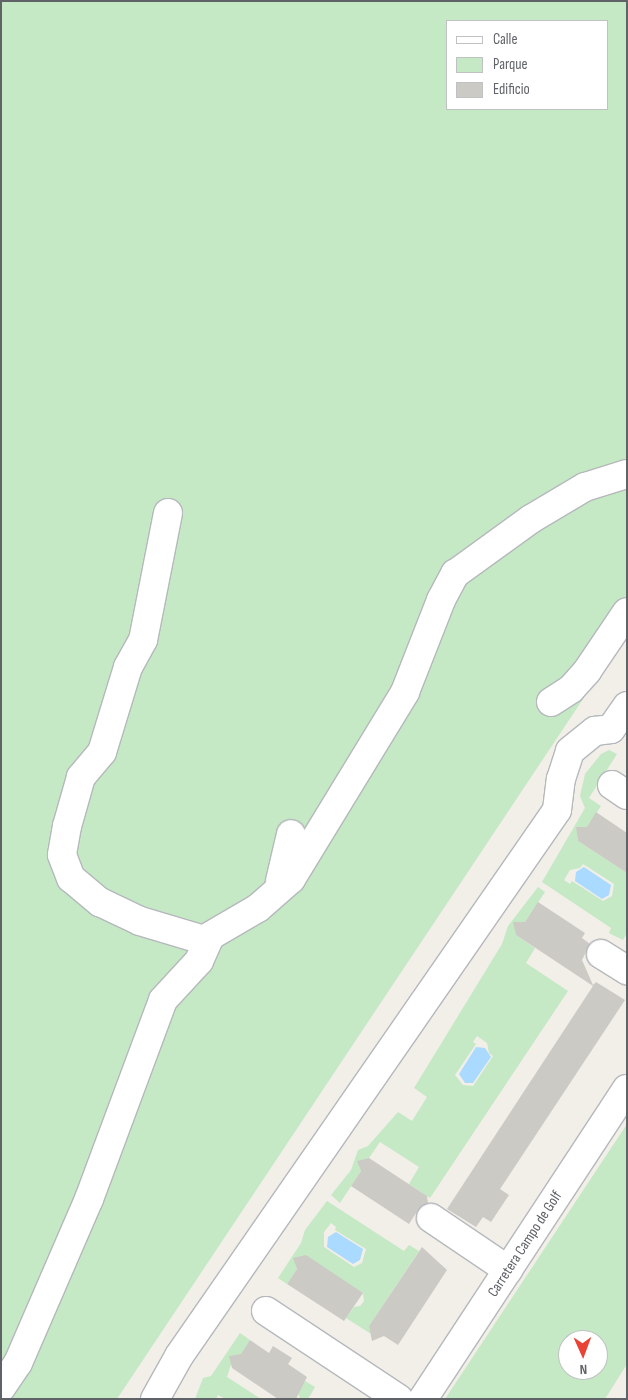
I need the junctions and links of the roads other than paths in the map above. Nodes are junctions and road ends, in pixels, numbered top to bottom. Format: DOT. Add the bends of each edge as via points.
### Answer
graph roads {
  1 [pos="627,474"];
  2 [pos="168,514"];
  3 [pos="627,612"];
  4 [pos="551,702"];
  5 [pos="627,706"];
  6 [pos="291,834"];
  7 [pos="278,890"];
  8 [pos="207,941"];
  9 [pos="601,954"];
  10 [pos="627,970"];
  11 [pos="627,1089"];
  12 [pos="431,1218"];
  13 [pos="508,1270"];
  14 [pos="266,1311"];
  15 [pos="7,1370"];
  16 [pos="154,1399"];
  17 [pos="399,1399"];
  18 [pos="423,1399"];
  1 -- 7 [label="street" via="577,492 531,519 455,574 441,600 405,692 291,879"];
  2 -- 8 [label="street" via="144,635 128,667 102,752 81,778 62,855 71,878 100,902 140,921"];
  3 -- 4 [label="street" via="587,671 571,689"];
  5 -- 16 [label="street" via="611,729 595,731 570,751 561,778 558,810 179,1356"];
  6 -- 7 [label="street"];
  7 -- 8 [label="street" via="258,908 210,936"];
  8 -- 15 [label="street" via="199,961 164,1000 89,1199"];
  9 -- 10 [label="street"];
  11 -- 13 [label="street, Carretera Campo de Golf"];
  12 -- 13 [label="street"];
  13 -- 18 [label="street, Carretera Campo de Golf"];
  14 -- 17 [label="street"];
}
